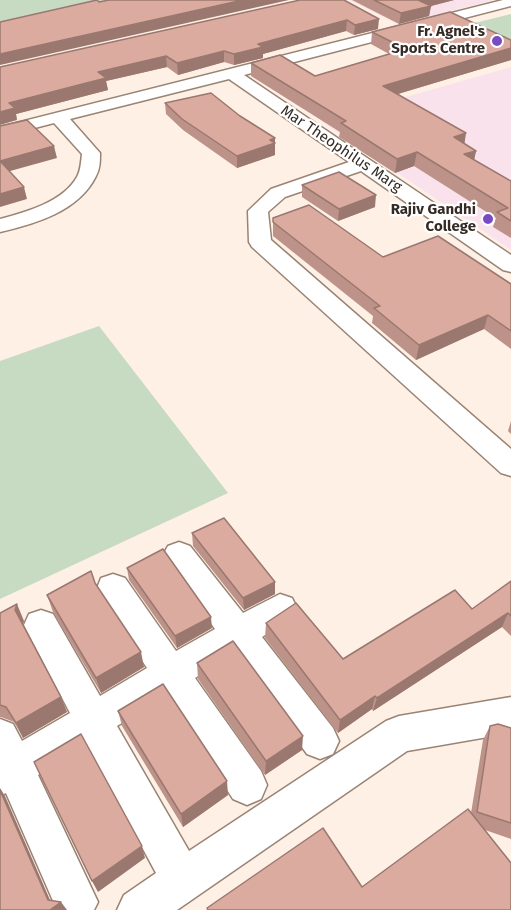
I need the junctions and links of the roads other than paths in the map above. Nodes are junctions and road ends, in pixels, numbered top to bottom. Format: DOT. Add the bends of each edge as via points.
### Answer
graph roads {
  1 [pos="511,2"];
  2 [pos="378,20"];
  3 [pos="398,31"];
  4 [pos="231,73"];
  5 [pos="58,117"];
  6 [pos="0,132"];
  7 [pos="363,164"];
  8 [pos="0,226"];
  9 [pos="511,265"];
  10 [pos="511,465"];
  11 [pos="178,555"];
  12 [pos="113,588"];
  13 [pos="280,608"];
  14 [pos="41,625"];
  15 [pos="238,633"];
  16 [pos="171,674"];
  17 [pos="511,715"];
  18 [pos="93,720"];
  19 [pos="320,741"];
  20 [pos="5,760"];
  21 [pos="247,785"];
  22 [pos="183,881"];
  23 [pos="76,902"];
  24 [pos="139,910"];
  1 -- 3 [label="street"];
  2 -- 3 [label="street"];
  3 -- 4 [label="street"];
  4 -- 5 [label="street"];
  4 -- 7 [label="street, Mar Theophilus Marg"];
  5 -- 6 [label="street"];
  5 -- 8 [label="street" via="92,153 87,175 71,195 35,215"];
  7 -- 9 [label="street, Mar Theophilus Marg"];
  7 -- 10 [label="street" via="278,193 258,212 260,242"];
  11 -- 15 [label="street"];
  12 -- 16 [label="street"];
  13 -- 15 [label="street"];
  14 -- 18 [label="street"];
  15 -- 16 [label="street"];
  15 -- 19 [label="street"];
  16 -- 18 [label="street"];
  16 -- 21 [label="street"];
  17 -- 22 [label="street" via="399,734"];
  18 -- 20 [label="street"];
  18 -- 22 [label="street"];
  20 -- 23 [label="street"];
  22 -- 24 [label="street"];
}
